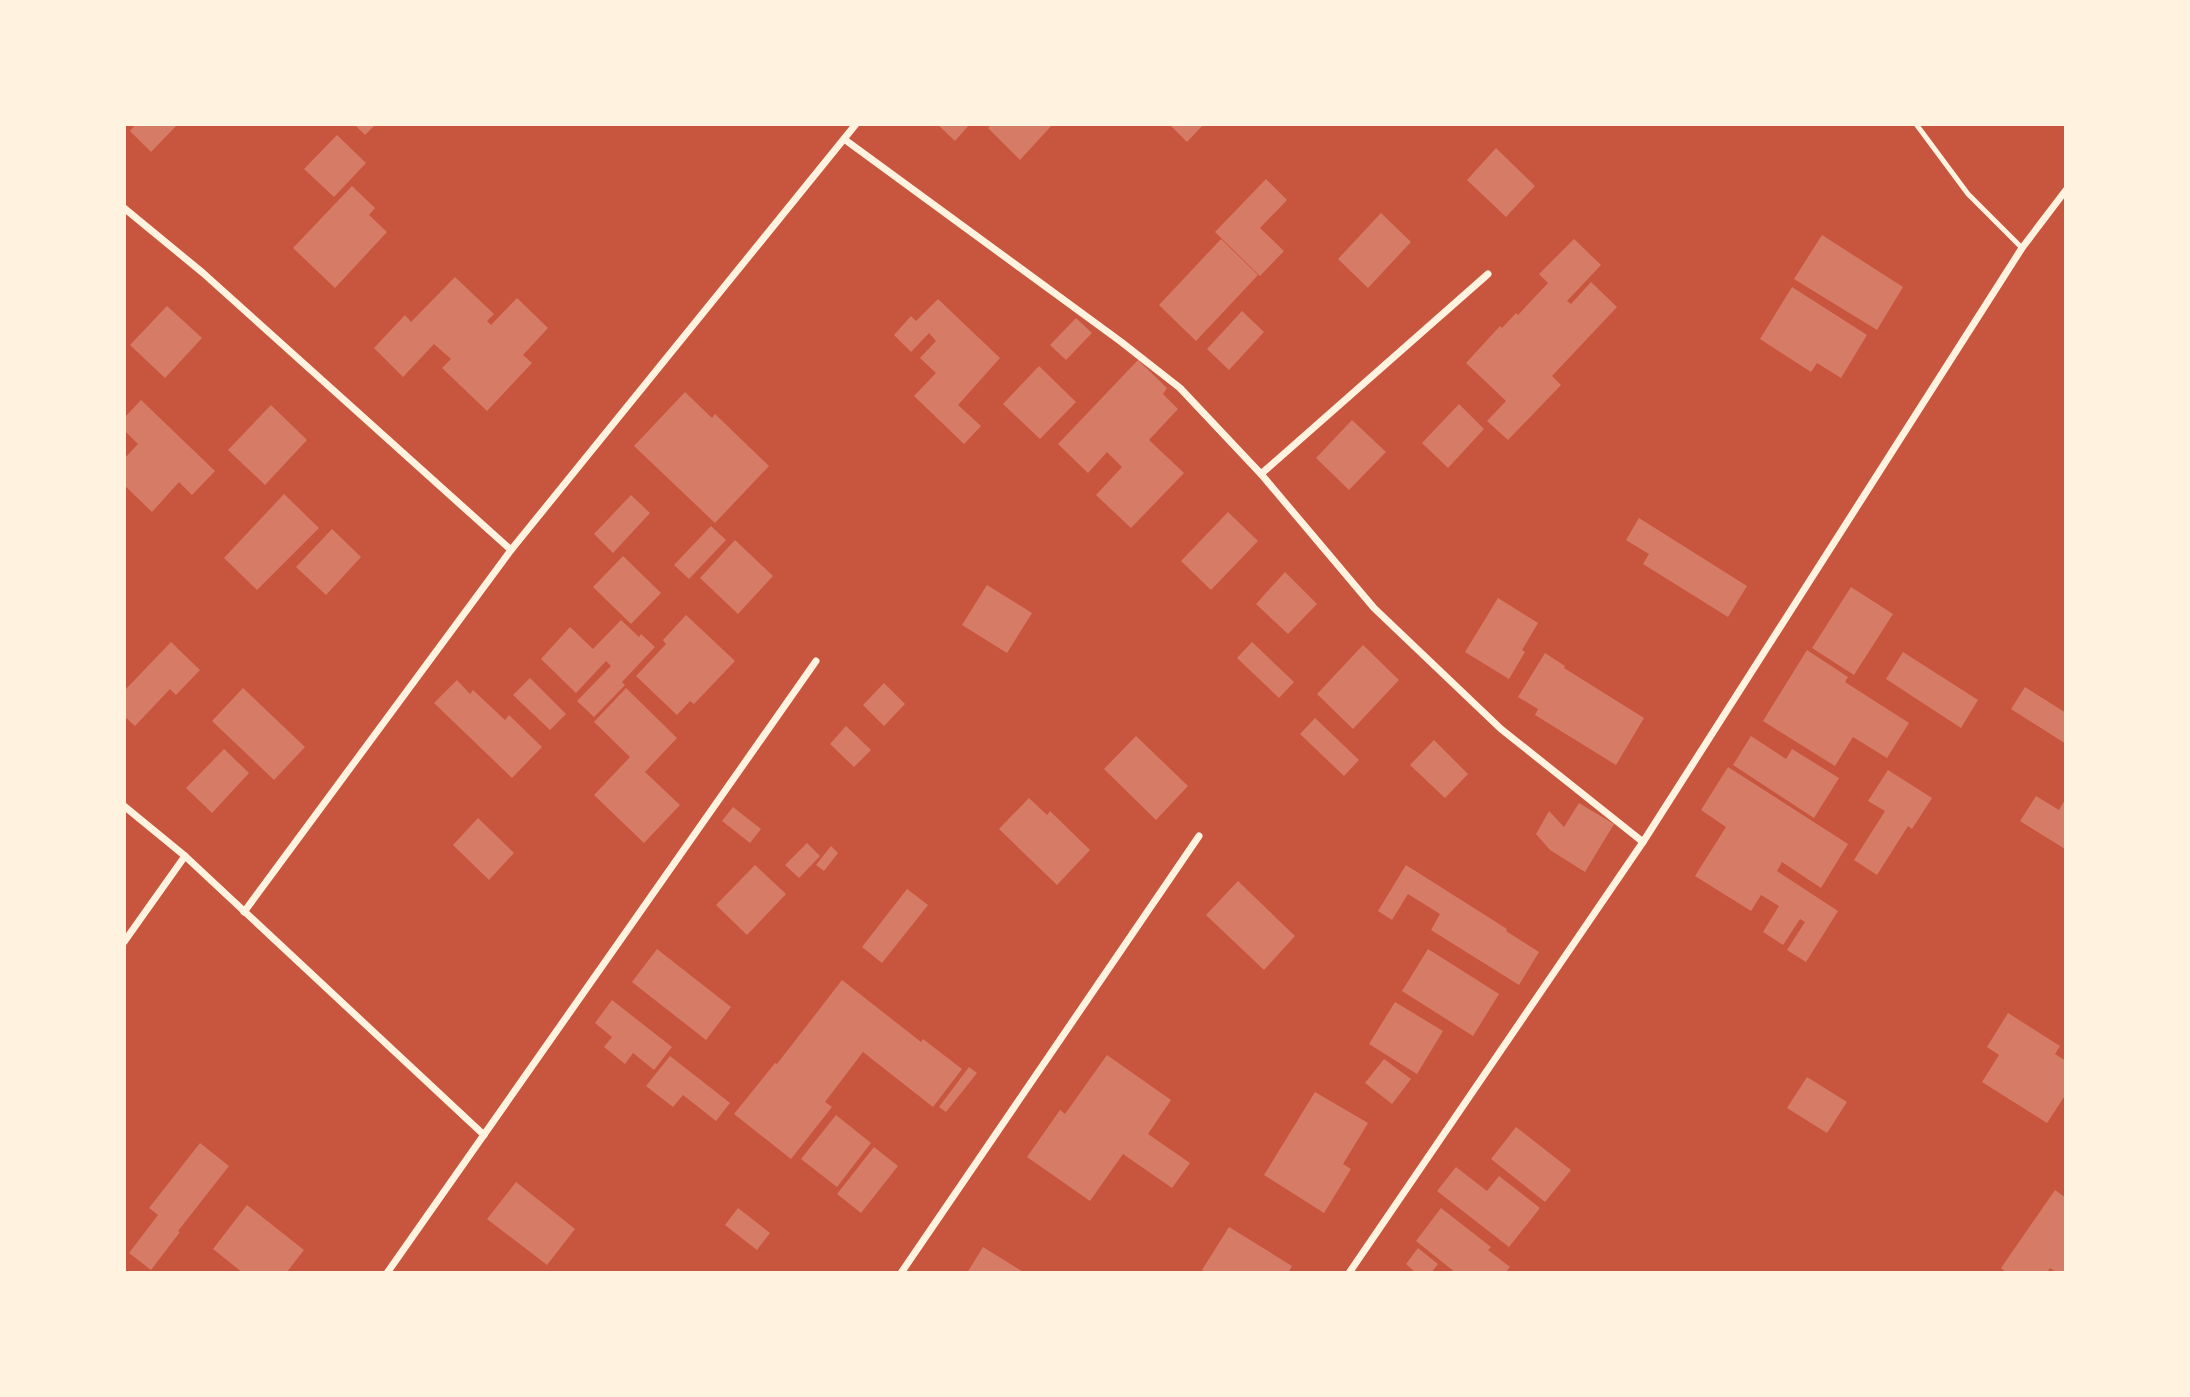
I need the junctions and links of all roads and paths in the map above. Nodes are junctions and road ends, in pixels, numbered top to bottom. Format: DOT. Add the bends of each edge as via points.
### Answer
graph roads {
  1 [pos="856,124"];
  2 [pos="1916,124"];
  3 [pos="844,139"];
  4 [pos="2066,190"];
  5 [pos="124,208"];
  6 [pos="2022,248"];
  7 [pos="1488,274"];
  8 [pos="1261,474"];
  9 [pos="510,550"];
  10 [pos="817,661"];
  11 [pos="124,806"];
  12 [pos="1199,836"];
  13 [pos="1643,842"];
  14 [pos="185,856"];
  15 [pos="244,912"];
  16 [pos="124,942"];
  17 [pos="484,1135"];
  18 [pos="387,1273"];
  19 [pos="901,1273"];
  20 [pos="1349,1273"];
  1 -- 3 [label="street"];
  2 -- 6 [label="lane" via="1968,194"];
  3 -- 8 [label="street" via="1180,388"];
  3 -- 9 [label="street"];
  4 -- 6 [label="street"];
  5 -- 9 [label="street" via="203,273"];
  6 -- 13 [label="street"];
  7 -- 8 [label="street"];
  8 -- 13 [label="street" via="1374,608 1501,729"];
  9 -- 15 [label="street"];
  10 -- 17 [label="street"];
  11 -- 14 [label="street"];
  12 -- 19 [label="street"];
  13 -- 20 [label="street"];
  14 -- 15 [label="street"];
  14 -- 16 [label="street"];
  15 -- 17 [label="street"];
  17 -- 18 [label="street"];
}
